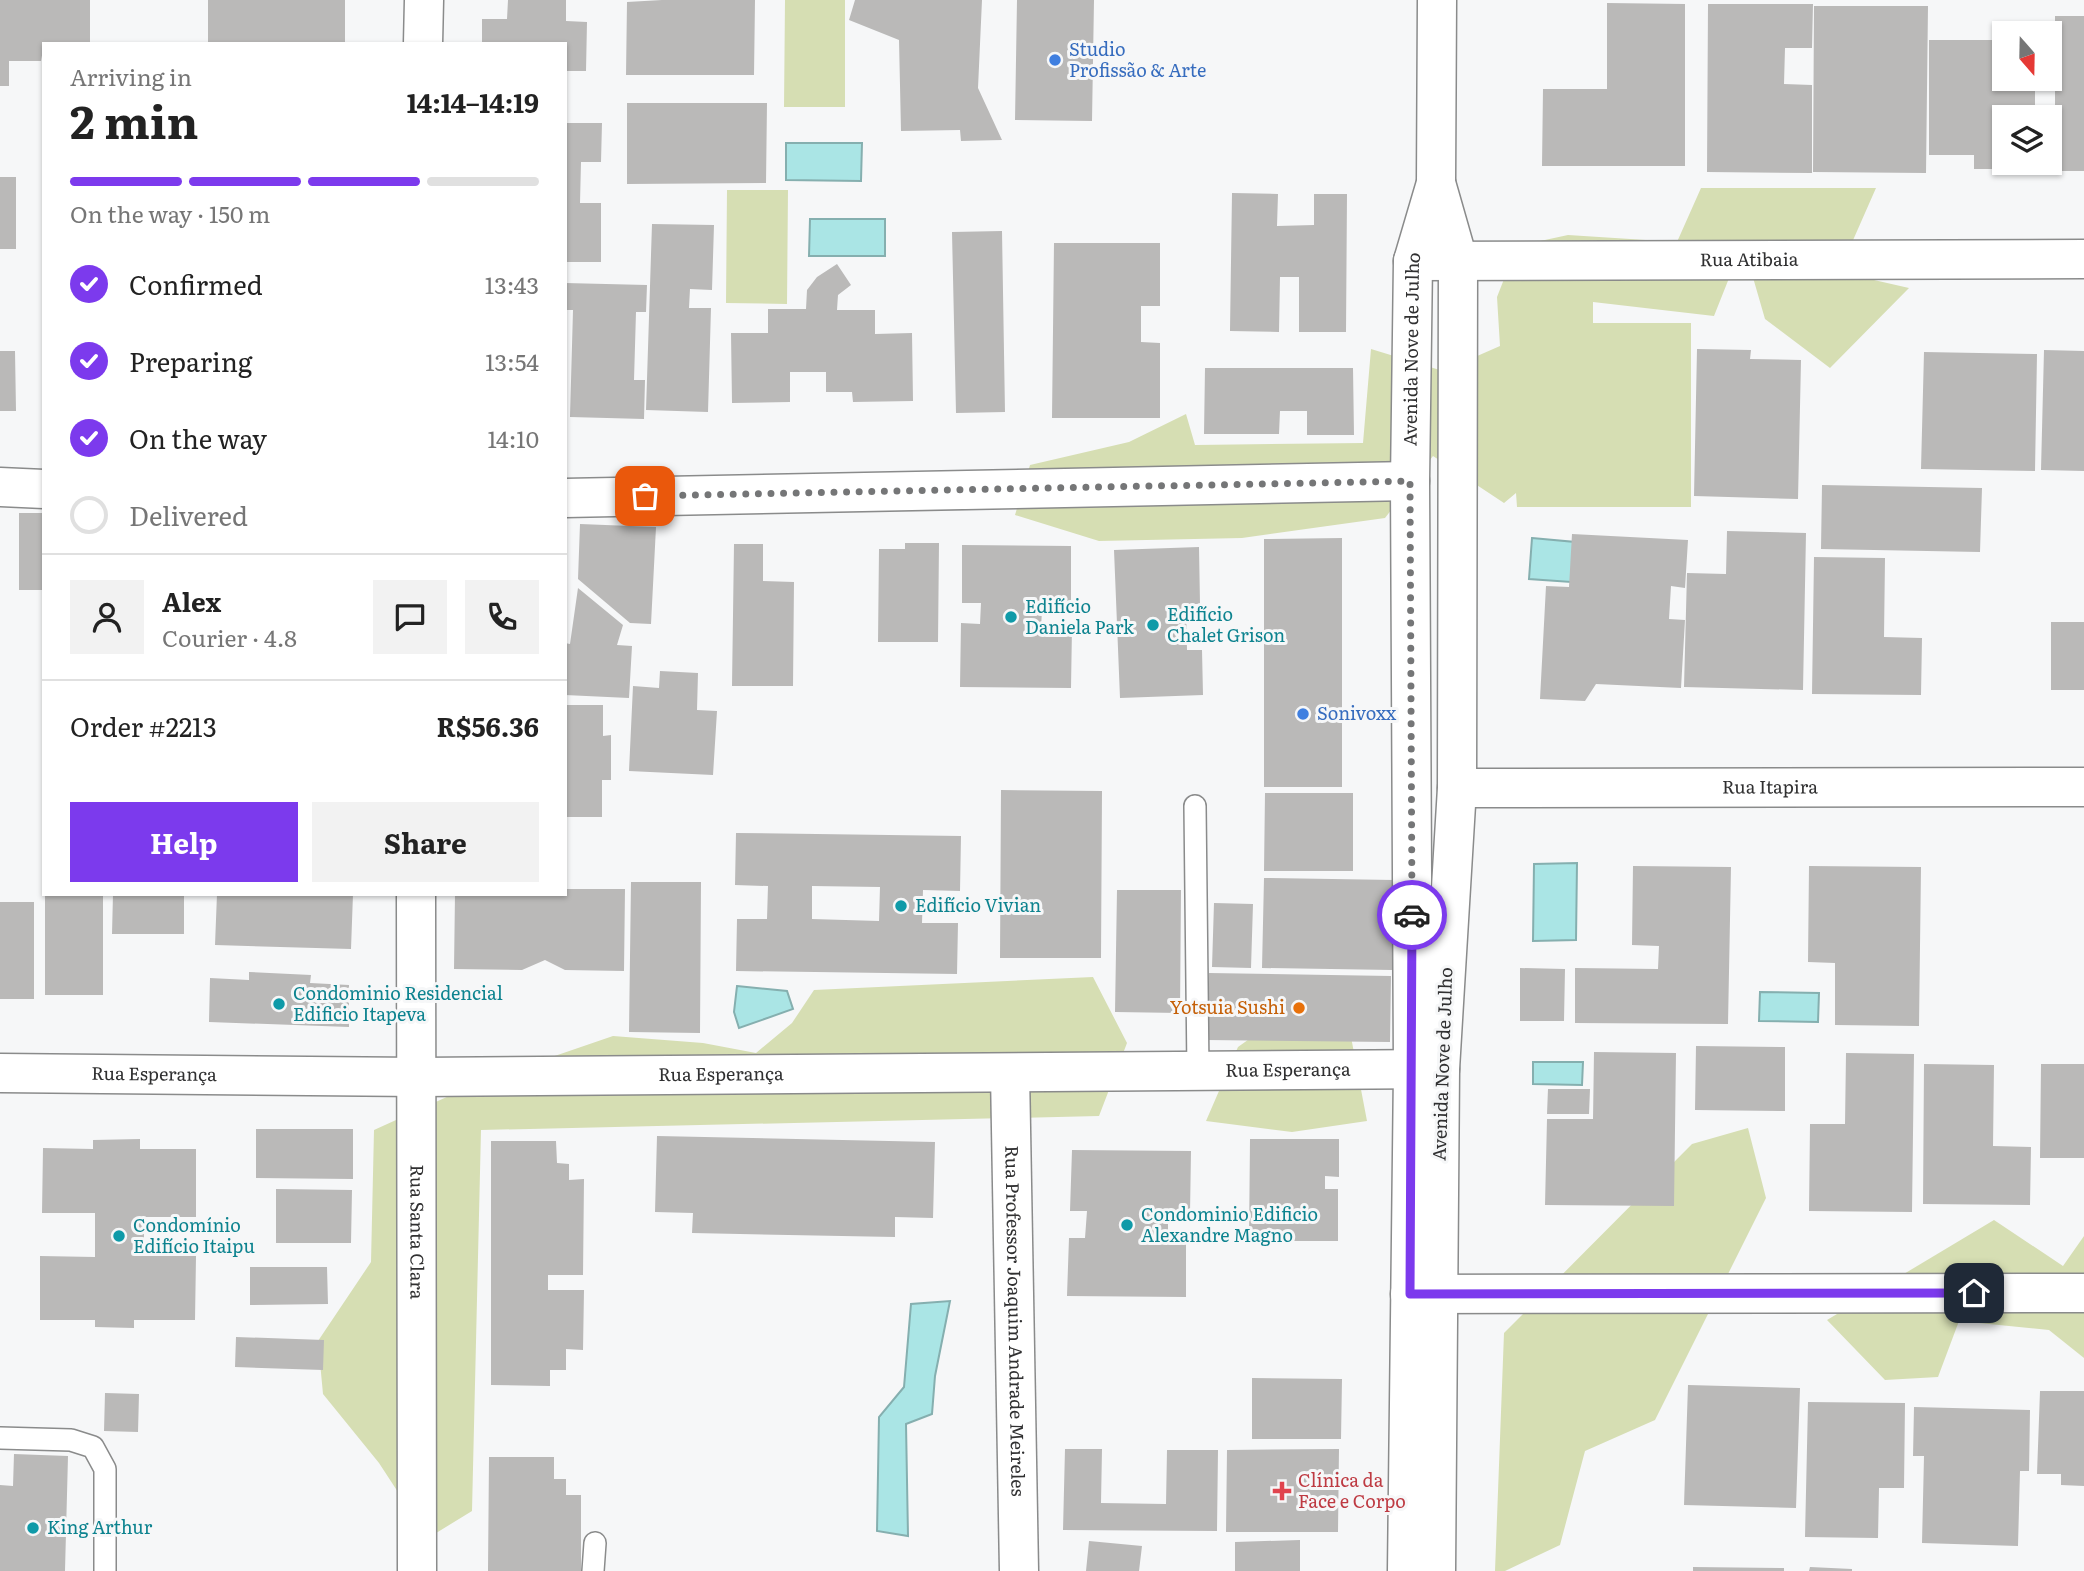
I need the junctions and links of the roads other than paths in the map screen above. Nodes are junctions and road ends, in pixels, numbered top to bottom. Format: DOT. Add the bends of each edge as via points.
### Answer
graph roads {
  1 [pos="424,0"];
  2 [pos="1437,0"];
  3 [pos="423,42"];
  4 [pos="1436,183"];
  5 [pos="2084,259"];
  6 [pos="1458,260"];
  7 [pos="1413,261"];
  8 [pos="1410,481"];
  9 [pos="0,487"];
  10 [pos="42,489"];
  11 [pos="567,498"];
  12 [pos="2084,787"];
  13 [pos="1457,788"];
  14 [pos="1195,806"];
  15 [pos="416,896"];
  16 [pos="1426,1070"];
  17 [pos="1198,1072"];
  18 [pos="0,1073"];
  19 [pos="1010,1073"];
  20 [pos="419,1077"];
  21 [pos="2084,1293"];
  22 [pos="1424,1294"];
  23 [pos="0,1438"];
  24 [pos="595,1543"];
  25 [pos="106,1571"];
  26 [pos="417,1571"];
  27 [pos="593,1571"];
  28 [pos="1019,1571"];
  29 [pos="1407,1571"];
  30 [pos="1436,1571"];
  1 -- 3 [label="street"];
  2 -- 4 [label="street, Avenida Nove de Julho"];
  4 -- 6 [label="street, Avenida Nove de Julho"];
  4 -- 7 [label="street, Avenida Nove de Julho"];
  5 -- 6 [label="street, Rua Atibaia"];
  6 -- 7 [label="street, Rua Atibaia"];
  6 -- 13 [label="street, Avenida Nove de Julho"];
  7 -- 8 [label="street, Avenida Nove de Julho"];
  8 -- 11 [label="street"];
  8 -- 16 [label="street, Avenida Nove de Julho"];
  9 -- 10 [label="street"];
  12 -- 13 [label="street, Rua Itapira"];
  13 -- 16 [label="street, Avenida Nove de Julho"];
  14 -- 17 [label="lane"];
  15 -- 20 [label="street, Rua Santa Clara"];
  16 -- 17 [label="street, Rua Esperança"];
  16 -- 22 [label="street, Avenida Nove de Julho"];
  17 -- 19 [label="street, Rua Esperança"];
  18 -- 20 [label="street, Rua Esperança"];
  19 -- 20 [label="street, Rua Esperança"];
  19 -- 28 [label="street, Rua Professor Joaquim Andrade Meireles"];
  20 -- 26 [label="street, Rua Santa Clara"];
  21 -- 22 [label="street"];
  22 -- 29 [label="street, Avenida Nove de Julho"];
  22 -- 30 [label="street, Avenida Nove de Julho"];
  23 -- 25 [label="lane" via="71,1440 93,1447 104,1469"];
  24 -- 27 [label="lane"];
}
